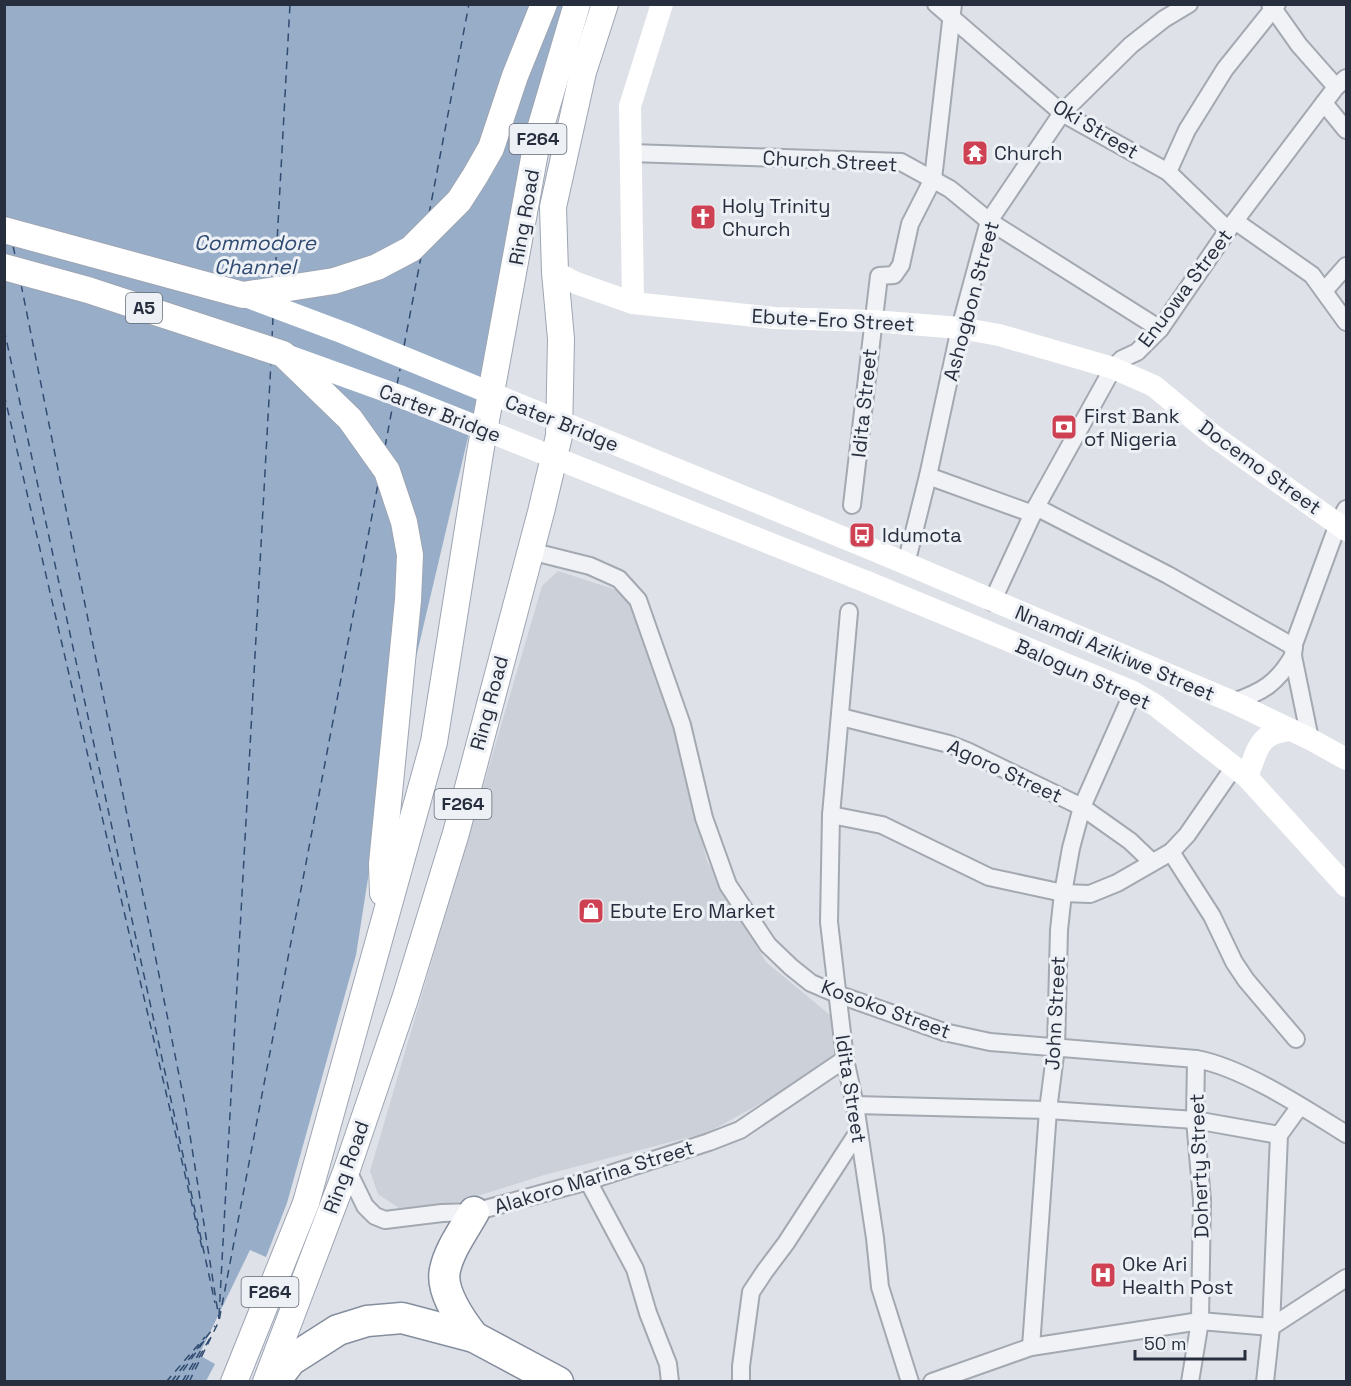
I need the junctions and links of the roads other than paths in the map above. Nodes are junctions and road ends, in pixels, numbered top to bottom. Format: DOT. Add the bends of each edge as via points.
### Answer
graph roads {
  1 [pos="544,4"];
  2 [pos="577,4"];
  3 [pos="605,4"];
  4 [pos="662,4"];
  5 [pos="936,4"];
  6 [pos="1189,4"];
  7 [pos="1274,6"];
  8 [pos="952,10"];
  9 [pos="1341,82"];
  10 [pos="1324,103"];
  11 [pos="1062,113"];
  12 [pos="1347,130"];
  13 [pos="631,153"];
  14 [pos="1168,172"];
  15 [pos="933,179"];
  16 [pos="989,221"];
  17 [pos="1232,226"];
  18 [pos="4,230"];
  19 [pos="1347,266"];
  20 [pos="4,267"];
  21 [pos="555,272"];
  22 [pos="1324,291"];
  23 [pos="243,295"];
  24 [pos="633,303"];
  25 [pos="873,321"];
  26 [pos="1347,321"];
  27 [pos="960,328"];
  28 [pos="1160,329"];
  29 [pos="283,354"];
  30 [pos="1113,368"];
  31 [pos="928,476"];
  32 [pos="852,505"];
  33 [pos="1034,511"];
  34 [pos="1344,521"];
  35 [pos="530,551"];
  36 [pos="881,553"];
  37 [pos="906,564"];
  38 [pos="867,582"];
  39 [pos="992,602"];
  40 [pos="849,612"];
  41 [pos="1293,651"];
  42 [pos="1133,692"];
  43 [pos="1233,702"];
  44 [pos="841,717"];
  45 [pos="1301,734"];
  46 [pos="1347,759"];
  47 [pos="1240,772"];
  48 [pos="1082,807"];
  49 [pos="831,815"];
  50 [pos="1171,852"];
  51 [pos="1152,862"];
  52 [pos="1347,886"];
  53 [pos="1063,893"];
  54 [pos="384,920"];
  55 [pos="837,994"];
  56 [pos="1296,1039"];
  57 [pos="1056,1048"];
  58 [pos="845,1059"];
  59 [pos="1196,1059"];
  60 [pos="855,1105"];
  61 [pos="1300,1106"];
  62 [pos="1048,1110"];
  63 [pos="1195,1120"];
  64 [pos="858,1132"];
  65 [pos="1347,1134"];
  66 [pos="1279,1135"];
  67 [pos="347,1169"];
  68 [pos="588,1182"];
  69 [pos="474,1212"];
  70 [pos="1347,1278"];
  71 [pos="1200,1321"];
  72 [pos="1271,1326"];
  73 [pos="474,1337"];
  74 [pos="1031,1347"];
  75 [pos="234,1382"];
  76 [pos="266,1382"];
  77 [pos="274,1382"];
  78 [pos="558,1382"];
  79 [pos="670,1382"];
  80 [pos="741,1382"];
  81 [pos="910,1382"];
  82 [pos="932,1382"];
  83 [pos="1191,1382"];
  84 [pos="1265,1382"];
  1 -- 23 [label="main road" via="491,148 459,201 411,249 377,267 334,281"];
  2 -- 54 [label="main road, Ring Road / F264" via="538,136 480,453 434,742"];
  3 -- 21 [label="main road, Ring Road / F264" via="583,72 553,207"];
  4 -- 13 [label="main road" via="630,106"];
  5 -- 8 [label="street, Oki Street"];
  6 -- 11 [label="street, Ashogbon Street" via="1131,45"];
  7 -- 9 [label="street" via="1299,45"];
  7 -- 14 [label="street" via="1225,69 1187,130"];
  8 -- 11 [label="street, Oki Street"];
  8 -- 15 [label="street"];
  9 -- 10 [label="street, Enuowa Street"];
  10 -- 12 [label="street"];
  10 -- 17 [label="street, Enuowa Street"];
  11 -- 14 [label="street, Oki Street"];
  11 -- 16 [label="street, Ashogbon Street"];
  13 -- 15 [label="street, Church Street" via="901,162"];
  13 -- 24 [label="main road"];
  14 -- 17 [label="street, Oki Street"];
  15 -- 16 [label="street, Church Street"];
  15 -- 25 [label="street, Idita Street" via="910,224 901,265 894,275 879,276"];
  16 -- 27 [label="street, Ashogbon Street"];
  16 -- 28 [label="street, Church Street"];
  17 -- 22 [label="street, Oki Street" via="1312,275"];
  17 -- 28 [label="street, Enuowa Street"];
  18 -- 23 [label="main road, A5"];
  19 -- 22 [label="street"];
  20 -- 29 [label="main road, Carter Bridge / A5" via="88,290"];
  21 -- 24 [label="main road, Ebute-Ero Street"];
  21 -- 35 [label="main road, Ring Road / F264" via="561,339 559,436"];
  22 -- 26 [label="street, Oki Street"];
  23 -- 36 [label="main road, Cater Bridge / A5, bridge"];
  24 -- 25 [label="main road, Ebute-Ero Street" via="774,318"];
  25 -- 27 [label="main road, Ebute-Ero Street"];
  25 -- 32 [label="street, Idita Street"];
  27 -- 30 [label="main road, Ebute-Ero Street" via="999,335"];
  27 -- 31 [label="street, Ashogbon Street"];
  28 -- 30 [label="street, Enuowa Street" via="1137,352"];
  29 -- 38 [label="main road, Carter Bridge / A5, bridge" via="397,395"];
  29 -- 54 [label="main road" via="350,418 387,471 411,555 382,864"];
  30 -- 33 [label="street, Enuowa Street"];
  30 -- 34 [label="main road, Docemo Street" via="1154,386 1215,436"];
  31 -- 33 [label="street"];
  31 -- 37 [label="street, Ashogbon Street"];
  33 -- 39 [label="street, Enuowa Street"];
  33 -- 41 [label="street" via="1168,575"];
  34 -- 41 [label="street"];
  35 -- 55 [label="street, Kosoko Street" via="590,566 619,579 638,600 682,725 704,818 728,885 768,945 811,983"];
  35 -- 67 [label="main road, Ring Road / F264" via="456,833"];
  36 -- 37 [label="main road, Nnamdi Azikiwe Street / A5"];
  37 -- 39 [label="main road, Nnamdi Azikiwe Street / A5"];
  38 -- 42 [label="main road, Balogun Street / A5"];
  39 -- 43 [label="main road, Nnamdi Azikiwe Street / A5"];
  40 -- 44 [label="street, Idita Street"];
  41 -- 43 [label="street" via="1273,683 1255,695"];
  41 -- 45 [label="street"];
  42 -- 47 [label="main road, Balogun Street"];
  42 -- 48 [label="street, John Street"];
  43 -- 45 [label="main road, Nnamdi Azikiwe Street"];
  44 -- 48 [label="street, Agoro Street" via="950,744"];
  44 -- 49 [label="street, Idita Street"];
  45 -- 46 [label="main road, Nnamdi Azikiwe Street"];
  45 -- 47 [label="main road" via="1274,732 1262,741"];
  47 -- 50 [label="street"];
  47 -- 52 [label="main road, Balogun Street"];
  48 -- 51 [label="street, Agoro Street" via="1130,840"];
  48 -- 53 [label="street, John Street"];
  49 -- 53 [label="street" via="882,825 989,877"];
  49 -- 55 [label="street, Idita Street" via="829,922"];
  50 -- 51 [label="street"];
  50 -- 56 [label="street" via="1212,916 1246,980"];
  51 -- 53 [label="street" via="1090,894"];
  53 -- 57 [label="street, John Street"];
  54 -- 75 [label="main road, Ring Road / F264" via="306,1203"];
  55 -- 57 [label="street, Kosoko Street" via="944,1032 990,1042"];
  55 -- 58 [label="street, Idita Street"];
  57 -- 59 [label="street, Kosoko Street"];
  57 -- 62 [label="street, John Street"];
  58 -- 60 [label="street, Idita Street"];
  58 -- 68 [label="street, Alakoro Marina Street" via="740,1130"];
  59 -- 61 [label="street, Kosoko Street" via="1213,1062"];
  59 -- 63 [label="street, Doherty Street"];
  60 -- 62 [label="street"];
  60 -- 64 [label="street, Idita Street"];
  61 -- 65 [label="street, Kosoko Street"];
  61 -- 66 [label="street"];
  62 -- 63 [label="street"];
  62 -- 74 [label="street, John Street"];
  63 -- 66 [label="street"];
  63 -- 71 [label="street, Doherty Street" via="1202,1200"];
  64 -- 80 [label="street" via="752,1292"];
  64 -- 81 [label="street, Idita Street" via="880,1287"];
  66 -- 72 [label="street"];
  67 -- 69 [label="street, Alakoro Marina Street" via="365,1206 385,1220"];
  67 -- 76 [label="main road, Ring Road / F264"];
  68 -- 69 [label="street, Alakoro Marina Street"];
  68 -- 79 [label="street" via="634,1269 668,1364"];
  69 -- 73 [label="highway" via="444,1272 448,1295"];
  70 -- 72 [label="street"];
  71 -- 72 [label="street"];
  71 -- 74 [label="street"];
  71 -- 83 [label="street, Doherty Street"];
  72 -- 84 [label="street"];
  73 -- 77 [label="highway" via="402,1318 367,1322 338,1330 310,1346 291,1360"];
  73 -- 78 [label="highway"];
  74 -- 82 [label="street"];
}
